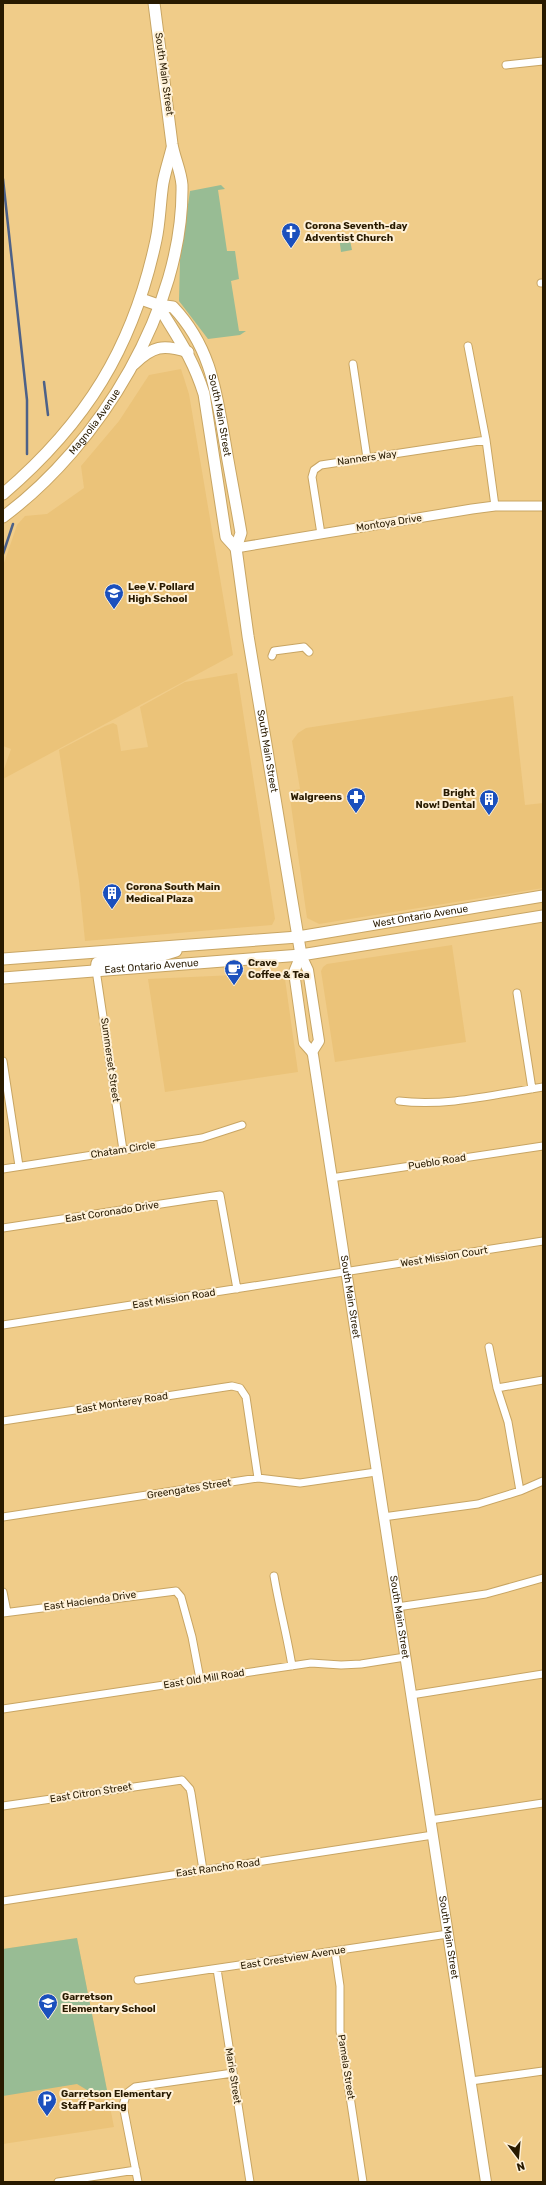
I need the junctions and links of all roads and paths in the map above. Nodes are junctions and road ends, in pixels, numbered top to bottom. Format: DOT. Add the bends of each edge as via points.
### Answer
graph roads {
  1 [pos="154,3"];
  2 [pos="543,61"];
  3 [pos="506,65"];
  4 [pos="173,146"];
  5 [pos="141,299"];
  6 [pos="158,305"];
  7 [pos="468,346"];
  8 [pos="188,352"];
  9 [pos="352,364"];
  10 [pos="130,367"];
  11 [pos="486,440"];
  12 [pos="367,458"];
  13 [pos="3,494"];
  14 [pos="495,506"];
  15 [pos="543,506"];
  16 [pos="3,517"];
  17 [pos="321,534"];
  18 [pos="236,548"];
  19 [pos="309,652"];
  20 [pos="272,656"];
  21 [pos="543,896"];
  22 [pos="543,916"];
  23 [pos="298,937"];
  24 [pos="194,945"];
  25 [pos="300,955"];
  26 [pos="3,960"];
  27 [pos="96,970"];
  28 [pos="3,978"];
  29 [pos="517,993"];
  30 [pos="312,1052"];
  31 [pos="3,1061"];
  32 [pos="543,1087"];
  33 [pos="532,1089"];
  34 [pos="399,1101"];
  35 [pos="242,1126"];
  36 [pos="543,1146"];
  37 [pos="123,1150"];
  38 [pos="19,1166"];
  39 [pos="3,1169"];
  40 [pos="331,1178"];
  41 [pos="3,1228"];
  42 [pos="543,1241"];
  43 [pos="345,1273"];
  44 [pos="237,1289"];
  45 [pos="3,1324"];
  46 [pos="489,1347"];
  47 [pos="543,1380"];
  48 [pos="497,1388"];
  49 [pos="3,1421"];
  50 [pos="376,1472"];
  51 [pos="258,1478"];
  52 [pos="543,1481"];
  53 [pos="520,1491"];
  54 [pos="3,1517"];
  55 [pos="383,1517"];
  56 [pos="274,1576"];
  57 [pos="543,1578"];
  58 [pos="3,1592"];
  59 [pos="397,1607"];
  60 [pos="5,1613"];
  61 [pos="405,1657"];
  62 [pos="292,1666"];
  63 [pos="543,1674"];
  64 [pos="200,1679"];
  65 [pos="411,1695"];
  66 [pos="3,1709"];
  67 [pos="543,1803"];
  68 [pos="3,1806"];
  69 [pos="430,1820"];
  70 [pos="433,1835"];
  71 [pos="203,1870"];
  72 [pos="3,1900"];
  73 [pos="448,1934"];
  74 [pos="336,1952"];
  75 [pos="217,1969"];
  76 [pos="138,1980"];
  77 [pos="543,2071"];
  78 [pos="233,2073"];
  79 [pos="471,2081"];
  80 [pos="136,2170"];
  81 [pos="58,2182"];
  82 [pos="138,2182"];
  83 [pos="250,2182"];
  84 [pos="364,2182"];
  85 [pos="486,2182"];
  1 -- 4 [label="main road, South Main Street"];
  2 -- 3 [label="street"];
  4 -- 5 [label="main road, South Main Street" via="163,183 156,238"];
  4 -- 6 [label="main road, South Main Street" via="182,182 181,208 174,256"];
  5 -- 6 [label="main road, South Main Street"];
  5 -- 13 [label="main road, Magnolia Avenue" via="111,368 86,405 57,443"];
  6 -- 8 [label="main road, South Main Street"];
  6 -- 10 [label="main road, Magnolia Avenue"];
  6 -- 18 [label="main road, South Main Street" via="173,307 187,323 201,344 210,369 217,391 241,534"];
  7 -- 11 [label="street"];
  8 -- 10 [label="main road" via="174,347 160,347 142,356"];
  8 -- 18 [label="main road, South Main Street" via="204,394 226,537"];
  9 -- 12 [label="street"];
  10 -- 16 [label="main road, Magnolia Avenue" via="116,394 86,437 38,488"];
  11 -- 12 [label="street, Nanners Way"];
  11 -- 14 [label="street"];
  12 -- 17 [label="street, Nanners Way" via="321,465 314,470 312,477"];
  14 -- 15 [label="street, Montoya Drive"];
  14 -- 17 [label="street, Montoya Drive"];
  17 -- 18 [label="street, Montoya Drive"];
  18 -- 23 [label="main road, South Main Street"];
  19 -- 20 [label="street" via="304,647 274,652"];
  21 -- 23 [label="main road, West Ontario Avenue"];
  22 -- 25 [label="main road, West Ontario Avenue"];
  23 -- 24 [label="main road, East Ontario Avenue"];
  23 -- 25 [label="main road, South Main Street"];
  24 -- 26 [label="main road, East Ontario Avenue"];
  24 -- 27 [label="main road" via="162,955 105,960 97,963"];
  25 -- 27 [label="main road, East Ontario Avenue"];
  25 -- 30 [label="main road, South Main Street" via="308,970 319,1040"];
  25 -- 30 [label="main road, South Main Street" via="294,972 304,1043"];
  27 -- 28 [label="main road, East Ontario Avenue"];
  27 -- 37 [label="street, Summerset Street"];
  29 -- 33 [label="street"];
  30 -- 40 [label="main road, South Main Street"];
  31 -- 38 [label="street"];
  32 -- 33 [label="street"];
  33 -- 34 [label="street" via="422,1104"];
  35 -- 37 [label="street, Chatam Circle" via="202,1138"];
  36 -- 40 [label="street, Pueblo Road"];
  37 -- 38 [label="street, Chatam Circle"];
  38 -- 39 [label="street, Chatam Circle"];
  40 -- 43 [label="main road, South Main Street"];
  41 -- 44 [label="street, East Coronado Drive" via="220,1195"];
  42 -- 43 [label="street, West Mission Court"];
  43 -- 44 [label="street, East Mission Road"];
  43 -- 50 [label="main road, South Main Street"];
  44 -- 45 [label="street, East Mission Road"];
  46 -- 48 [label="street"];
  47 -- 48 [label="street"];
  48 -- 53 [label="street" via="508,1422"];
  49 -- 51 [label="street, East Monterey Road" via="232,1386 240,1388 246,1397"];
  50 -- 51 [label="street, Greengates Street" via="300,1483"];
  50 -- 55 [label="main road, South Main Street"];
  51 -- 54 [label="street, Greengates Street"];
  52 -- 53 [label="street"];
  53 -- 55 [label="street" via="478,1504"];
  55 -- 59 [label="main road, South Main Street"];
  56 -- 62 [label="street" via="286,1625"];
  57 -- 59 [label="street" via="492,1592"];
  58 -- 60 [label="street"];
  59 -- 61 [label="main road, South Main Street"];
  60 -- 64 [label="street, East Hacienda Drive" via="176,1590 181,1597 192,1637"];
  61 -- 62 [label="street, East Old Mill Road" via="360,1664 311,1662"];
  61 -- 65 [label="main road, South Main Street"];
  62 -- 64 [label="street, East Old Mill Road"];
  63 -- 65 [label="street"];
  64 -- 66 [label="street, East Old Mill Road"];
  65 -- 69 [label="main road, South Main Street"];
  67 -- 69 [label="street"];
  68 -- 71 [label="street, East Citron Street" via="178,1779 186,1783 191,1793"];
  69 -- 70 [label="main road, South Main Street"];
  70 -- 71 [label="street, East Rancho Road"];
  70 -- 73 [label="main road, South Main Street"];
  71 -- 72 [label="street, East Rancho Road"];
  73 -- 74 [label="street, East Crestview Avenue"];
  73 -- 79 [label="main road, South Main Street"];
  74 -- 75 [label="street, East Crestview Avenue"];
  74 -- 84 [label="street, Pamela Street" via="340,1986 340,2031"];
  75 -- 76 [label="street, East Crestview Avenue"];
  75 -- 78 [label="street, Marie Street"];
  77 -- 79 [label="street"];
  78 -- 80 [label="street" via="135,2087 127,2093 123,2105"];
  78 -- 83 [label="street, Marie Street"];
  79 -- 85 [label="main road, South Main Street"];
  80 -- 81 [label="street"];
  80 -- 82 [label="street"];
}
